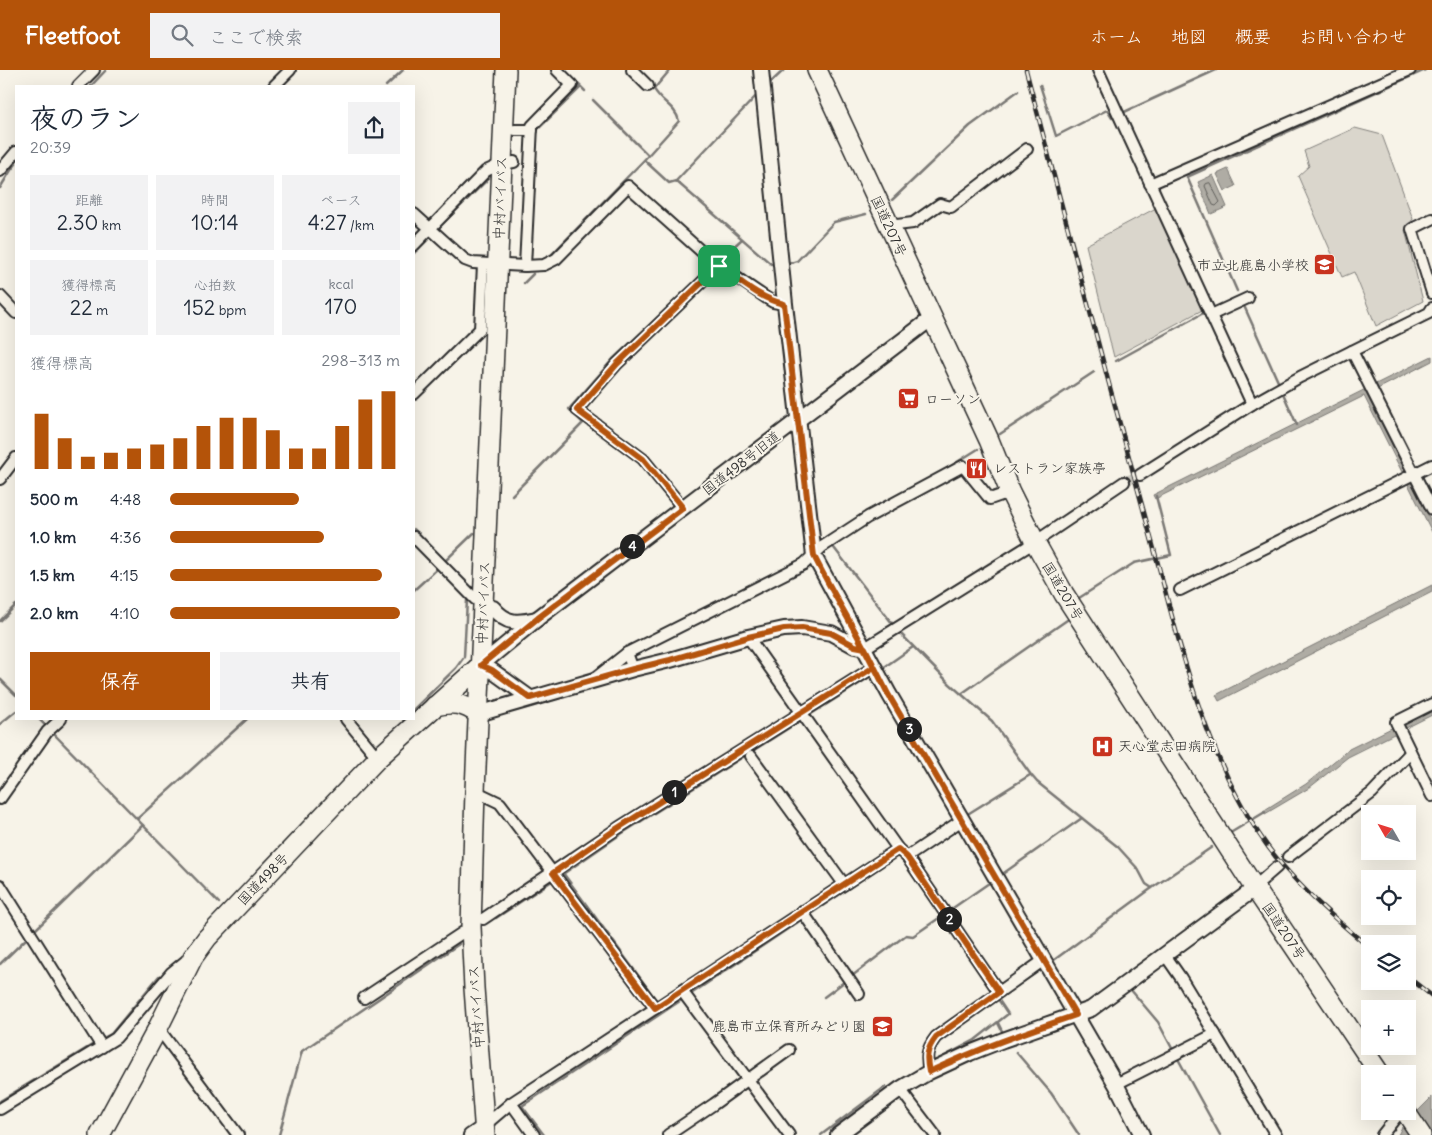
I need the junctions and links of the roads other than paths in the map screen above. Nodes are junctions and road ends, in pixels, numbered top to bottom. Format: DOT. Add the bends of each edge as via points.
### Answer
graph roads {
  1 [pos="94,70"];
  2 [pos="290,70"];
  3 [pos="506,70"];
  4 [pos="517,70"];
  5 [pos="558,70"];
  6 [pos="632,70"];
  7 [pos="761,70"];
  8 [pos="817,70"];
  9 [pos="1098,70"];
  10 [pos="1410,70"];
  11 [pos="280,84"];
  12 [pos="79,85"];
  13 [pos="648,86"];
  14 [pos="523,130"];
  15 [pos="1027,149"];
  16 [pos="15,153"];
  17 [pos="508,163"];
  18 [pos="0,171"];
  19 [pos="1150,184"];
  20 [pos="415,215"];
  21 [pos="1432,219"];
  22 [pos="889,226"];
  23 [pos="430,228"];
  24 [pos="415,244"];
  25 [pos="715,263"];
  26 [pos="504,265"];
  27 [pos="1432,293"];
  28 [pos="0,296"];
  29 [pos="1248,298"];
  30 [pos="784,304"];
  31 [pos="1432,308"];
  32 [pos="1209,311"];
  33 [pos="15,312"];
  34 [pos="932,318"];
  35 [pos="1352,351"];
  36 [pos="415,393"];
  37 [pos="1252,404"];
  38 [pos="798,419"];
  39 [pos="15,459"];
  40 [pos="1432,465"];
  41 [pos="1414,474"];
  42 [pos="1140,475"];
  43 [pos="0,479"];
  44 [pos="1124,482"];
  45 [pos="1010,492"];
  46 [pos="683,508"];
  47 [pos="1432,509"];
  48 [pos="415,538"];
  49 [pos="1035,542"];
  50 [pos="814,556"];
  51 [pos="1180,590"];
  52 [pos="488,604"];
  53 [pos="538,618"];
  54 [pos="848,619"];
  55 [pos="831,633"];
  56 [pos="748,637"];
  57 [pos="865,648"];
  58 [pos="627,653"];
  59 [pos="488,664"];
  60 [pos="874,667"];
  61 [pos="633,669"];
  62 [pos="591,681"];
  63 [pos="530,698"];
  64 [pos="1432,704"];
  65 [pos="435,706"];
  66 [pos="484,711"];
  67 [pos="804,716"];
  68 [pos="60,720"];
  69 [pos="347,720"];
  70 [pos="1410,753"];
  71 [pos="751,756"];
  72 [pos="378,758"];
  73 [pos="480,794"];
  74 [pos="1432,796"];
  75 [pos="0,799"];
  76 [pos="962,820"];
  77 [pos="898,849"];
  78 [pos="907,857"];
  79 [pos="1288,857"];
  80 [pos="1277,867"];
  81 [pos="553,873"];
  82 [pos="844,884"];
  83 [pos="0,885"];
  84 [pos="1254,887"];
  85 [pos="802,911"];
  86 [pos="477,923"];
  87 [pos="1165,955"];
  88 [pos="193,957"];
  89 [pos="1044,960"];
  90 [pos="682,991"];
  91 [pos="999,992"];
  92 [pos="859,994"];
  93 [pos="364,998"];
  94 [pos="655,1008"];
  95 [pos="1076,1015"];
  96 [pos="158,1028"];
  97 [pos="1215,1034"];
  98 [pos="102,1047"];
  99 [pos="789,1050"];
  100 [pos="1374,1065"];
  101 [pos="929,1072"];
  102 [pos="748,1079"];
  103 [pos="1117,1086"];
  104 [pos="900,1089"];
  105 [pos="511,1103"];
  106 [pos="0,1108"];
  107 [pos="1394,1120"];
  108 [pos="1411,1120"];
  109 [pos="484,1130"];
  110 [pos="100,1135"];
  111 [pos="238,1135"];
  112 [pos="534,1135"];
  113 [pos="668,1135"];
  114 [pos="789,1135"];
  115 [pos="838,1135"];
  116 [pos="935,1135"];
  117 [pos="1142,1135"];
  118 [pos="1276,1135"];
  119 [pos="1382,1135"];
  120 [pos="1421,1135"];
  1 -- 12 [label="street"];
  2 -- 11 [label="street"];
  3 -- 17 [label="highway, 中村バイパス"];
  4 -- 14 [label="highway, 中村バイパス"];
  5 -- 14 [label="street" via="572,85 532,126"];
  6 -- 13 [label="street"];
  7 -- 30 [label="street"];
  8 -- 22 [label="highway, 国道207号"];
  9 -- 19 [label="street"];
  10 -- 19 [label="street"];
  14 -- 17 [label="highway, 中村バイパス"];
  14 -- 26 [label="street"];
  15 -- 22 [label="street" via="951,207 940,204 913,223"];
  16 -- 18 [label="street"];
  17 -- 23 [label="street" via="486,171"];
  17 -- 26 [label="highway, 中村バイパス"];
  19 -- 32 [label="street"];
  20 -- 23 [label="street"];
  21 -- 27 [label="street" via="1412,229"];
  22 -- 34 [label="highway, 国道207号"];
  23 -- 24 [label="street"];
  23 -- 26 [label="street" via="465,260"];
  25 -- 26 [label="street" via="628,186 556,259 544,265"];
  25 -- 30 [label="street" via="765,297"];
  25 -- 46 [label="street" via="577,410 643,459"];
  26 -- 36 [label="street" via="480,329"];
  26 -- 52 [label="highway, 中村バイパス"];
  28 -- 33 [label="street"];
  29 -- 32 [label="street"];
  30 -- 38 [label="street"];
  31 -- 35 [label="street"];
  32 -- 37 [label="street"];
  34 -- 38 [label="street, 国道498号旧道"];
  34 -- 45 [label="highway, 国道207号"];
  35 -- 37 [label="street"];
  35 -- 41 [label="street"];
  37 -- 42 [label="street"];
  38 -- 46 [label="street, 国道498号旧道"];
  38 -- 50 [label="street"];
  39 -- 43 [label="street"];
  40 -- 41 [label="street"];
  41 -- 47 [label="street"];
  41 -- 51 [label="street"];
  44 -- 49 [label="street"];
  45 -- 49 [label="highway, 国道207号"];
  45 -- 50 [label="street" via="990,500 963,466 868,517 829,542"];
  46 -- 53 [label="street, 国道498号旧道"];
  48 -- 52 [label="street" via="474,599"];
  49 -- 57 [label="street"];
  49 -- 84 [label="highway, 国道207号" via="1095,644"];
  50 -- 54 [label="street"];
  50 -- 58 [label="street"];
  52 -- 53 [label="street" via="507,620 516,622"];
  52 -- 59 [label="highway, 中村バイパス"];
  53 -- 59 [label="street, 国道498号旧道"];
  54 -- 55 [label="street"];
  54 -- 57 [label="street"];
  55 -- 56 [label="street" via="802,628"];
  55 -- 57 [label="street"];
  56 -- 61 [label="street"];
  56 -- 67 [label="street"];
  57 -- 60 [label="street"];
  58 -- 61 [label="street"];
  58 -- 62 [label="street"];
  59 -- 63 [label="street"];
  59 -- 65 [label="highway, 国道498号"];
  59 -- 66 [label="highway, 中村バイパス"];
  60 -- 67 [label="street"];
  60 -- 76 [label="street"];
  61 -- 62 [label="street"];
  62 -- 63 [label="street"];
  63 -- 66 [label="street"];
  64 -- 70 [label="street" via="1396,722"];
  65 -- 66 [label="highway" via="453,703"];
  65 -- 72 [label="highway, 国道498号"];
  66 -- 73 [label="highway, 中村バイパス"];
  67 -- 77 [label="street"];
  67 -- 81 [label="street" via="618,828"];
  68 -- 75 [label="street" via="49,730"];
  69 -- 72 [label="street"];
  70 -- 74 [label="street"];
  70 -- 79 [label="street" via="1372,792"];
  71 -- 82 [label="street"];
  72 -- 88 [label="highway, 国道498号" via="207,938"];
  73 -- 81 [label="street" via="500,803"];
  73 -- 86 [label="highway, 中村バイパス"];
  76 -- 78 [label="street"];
  76 -- 89 [label="street"];
  77 -- 78 [label="street"];
  77 -- 82 [label="street"];
  78 -- 91 [label="street"];
  80 -- 84 [label="street"];
  81 -- 86 [label="street"];
  81 -- 94 [label="street"];
  82 -- 85 [label="street"];
  83 -- 98 [label="street"];
  84 -- 87 [label="street"];
  84 -- 100 [label="highway, 国道207号"];
  85 -- 90 [label="street"];
  85 -- 92 [label="street"];
  86 -- 93 [label="street"];
  86 -- 109 [label="highway, 中村バイパス"];
  87 -- 95 [label="street" via="1091,1009"];
  87 -- 97 [label="street"];
  88 -- 96 [label="highway, 国道498号"];
  88 -- 98 [label="street" via="183,962 116,1038"];
  89 -- 91 [label="street"];
  89 -- 95 [label="street"];
  90 -- 94 [label="street"];
  90 -- 102 [label="street"];
  91 -- 101 [label="street" via="936,1037 926,1058"];
  94 -- 105 [label="street"];
  95 -- 101 [label="street" via="1003,1040"];
  95 -- 103 [label="street"];
  96 -- 110 [label="highway, 国道498号"];
  96 -- 111 [label="street"];
  97 -- 103 [label="street"];
  97 -- 118 [label="street"];
  98 -- 106 [label="street"];
  99 -- 102 [label="street"];
  101 -- 104 [label="street"];
  102 -- 113 [label="street"];
  102 -- 114 [label="street"];
  103 -- 117 [label="street"];
  104 -- 115 [label="street"];
  104 -- 116 [label="street"];
  105 -- 109 [label="street"];
  105 -- 112 [label="street"];
  107 -- 119 [label="street"];
  108 -- 120 [label="highway"];
}
